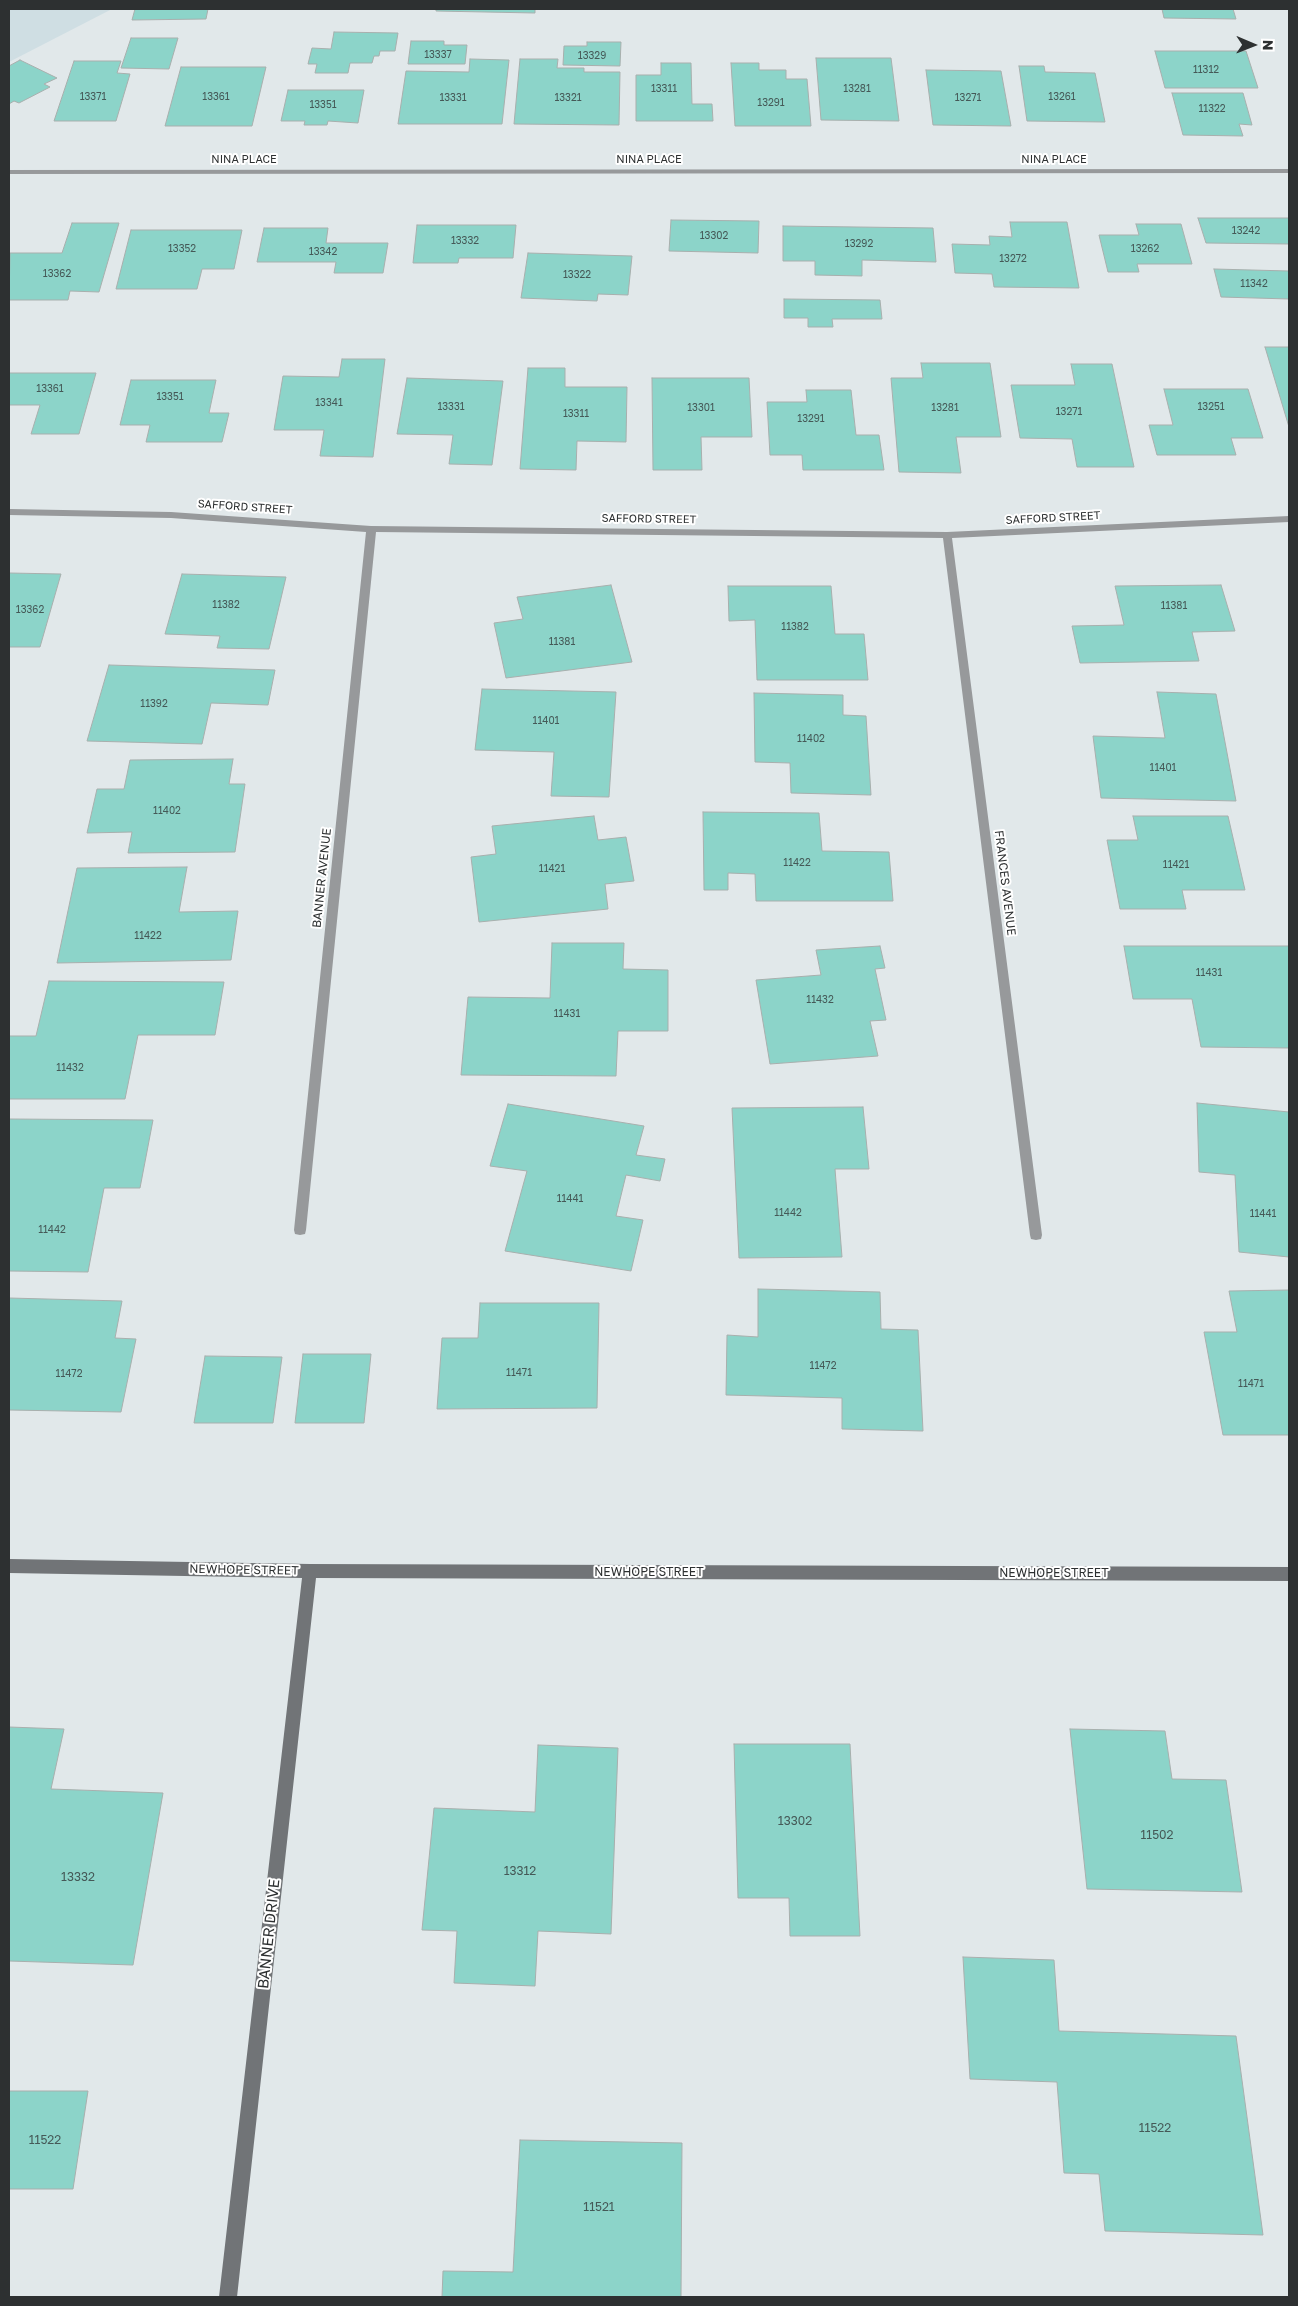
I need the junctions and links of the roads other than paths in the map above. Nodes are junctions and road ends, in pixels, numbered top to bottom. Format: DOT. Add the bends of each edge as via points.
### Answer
graph roads {
  1 [pos="1289,171"];
  2 [pos="9,172"];
  3 [pos="9,512"];
  4 [pos="1289,518"];
  5 [pos="370,529"];
  6 [pos="947,535"];
  7 [pos="300,1230"];
  8 [pos="1036,1235"];
  9 [pos="9,1566"];
  10 [pos="310,1571"];
  11 [pos="1289,1574"];
  12 [pos="228,2297"];
  1 -- 2 [label="street, NINA PLACE"];
  3 -- 5 [label="street, SAFFORD STREET" via="171,515"];
  4 -- 6 [label="street, SAFFORD STREET"];
  5 -- 6 [label="street, SAFFORD STREET"];
  5 -- 7 [label="street, BANNER AVENUE"];
  6 -- 8 [label="street, FRANCES AVENUE"];
  9 -- 10 [label="street, NEWHOPE STREET"];
  10 -- 11 [label="street, NEWHOPE STREET"];
  10 -- 12 [label="street, BANNER DRIVE"];
}
